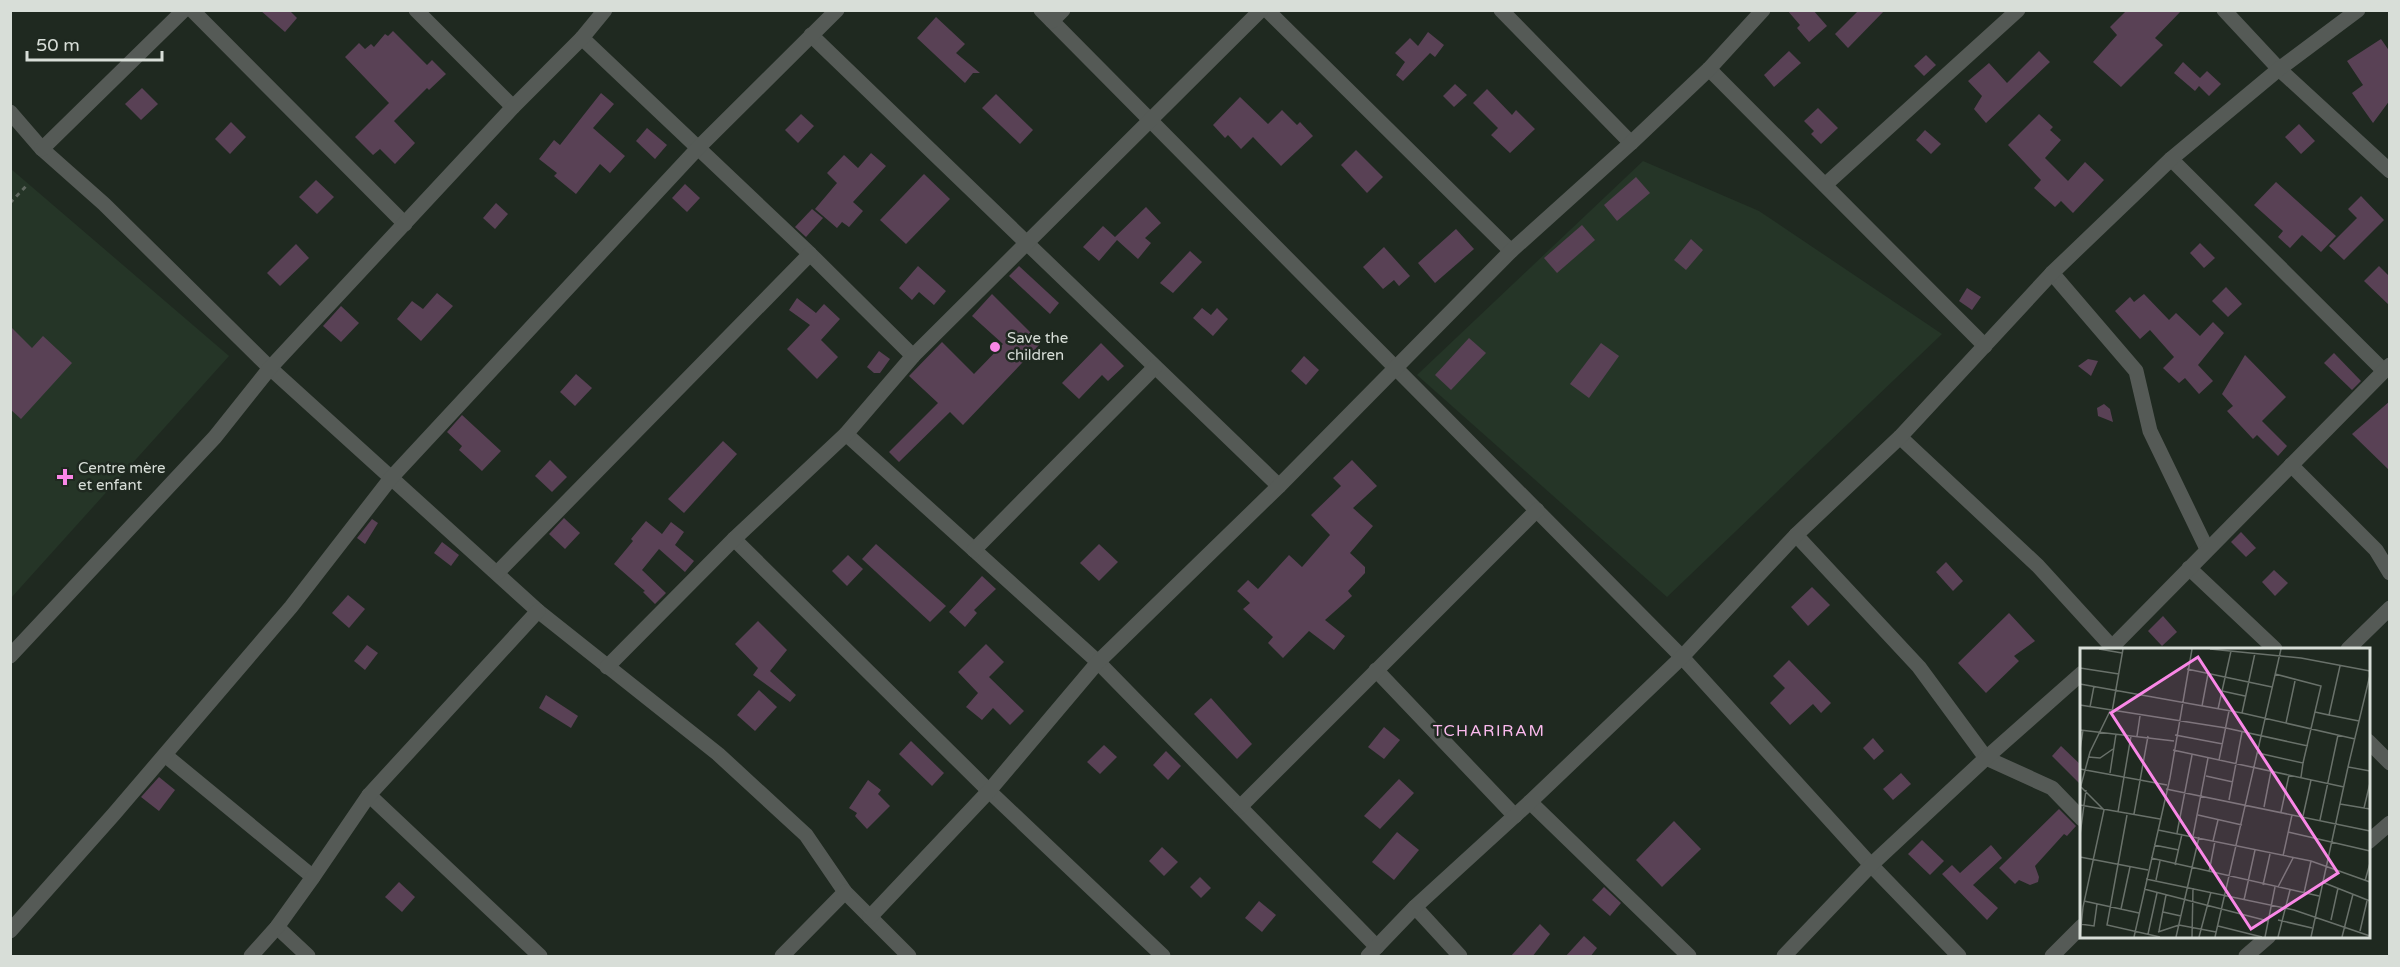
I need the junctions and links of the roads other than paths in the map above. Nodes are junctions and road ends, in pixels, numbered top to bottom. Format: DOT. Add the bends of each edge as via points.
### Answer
graph roads {
  1 [pos="183,10"];
  2 [pos="192,10"];
  3 [pos="416,10"];
  4 [pos="605,10"];
  5 [pos="837,10"];
  6 [pos="1262,10"];
  7 [pos="1267,10"];
  8 [pos="1501,10"];
  9 [pos="1763,10"];
  10 [pos="2019,10"];
  11 [pos="2224,10"];
  12 [pos="2358,10"];
  13 [pos="1052,14"];
  14 [pos="811,35"];
  15 [pos="582,38"];
  16 [pos="1709,69"];
  17 [pos="2278,69"];
  18 [pos="513,107"];
  19 [pos="10,112"];
  20 [pos="1149,120"];
  21 [pos="1631,142"];
  22 [pos="698,148"];
  23 [pos="42,149"];
  24 [pos="2171,159"];
  25 [pos="2390,171"];
  26 [pos="1825,185"];
  27 [pos="405,224"];
  28 [pos="1026,243"];
  29 [pos="1510,250"];
  30 [pos="810,254"];
  31 [pos="2052,273"];
  32 [pos="1985,346"];
  33 [pos="913,357"];
  34 [pos="1155,367"];
  35 [pos="1394,367"];
  36 [pos="270,368"];
  37 [pos="2387,368"];
  38 [pos="846,434"];
  39 [pos="1900,437"];
  40 [pos="2291,465"];
  41 [pos="391,478"];
  42 [pos="1279,486"];
  43 [pos="1537,510"];
  44 [pos="1796,535"];
  45 [pos="734,539"];
  46 [pos="2207,549"];
  47 [pos="974,550"];
  48 [pos="2189,568"];
  49 [pos="497,573"];
  50 [pos="2390,573"];
  51 [pos="2390,608"];
  52 [pos="538,611"];
  53 [pos="2111,648"];
  54 [pos="2275,648"];
  55 [pos="2349,648"];
  56 [pos="10,656"];
  57 [pos="1682,657"];
  58 [pos="1098,662"];
  59 [pos="607,667"];
  60 [pos="1376,670"];
  61 [pos="2080,675"];
  62 [pos="2370,743"];
  63 [pos="165,755"];
  64 [pos="1986,758"];
  65 [pos="2390,763"];
  66 [pos="989,791"];
  67 [pos="369,795"];
  68 [pos="1530,802"];
  69 [pos="1240,807"];
  70 [pos="1515,816"];
  71 [pos="2080,817"];
  72 [pos="2390,823"];
  73 [pos="2370,840"];
  74 [pos="1871,866"];
  75 [pos="313,877"];
  76 [pos="845,892"];
  77 [pos="1415,907"];
  78 [pos="870,917"];
  79 [pos="276,927"];
  80 [pos="2080,928"];
  81 [pos="10,931"];
  82 [pos="2268,937"];
  83 [pos="1372,952"];
  84 [pos="251,957"];
  85 [pos="308,957"];
  86 [pos="540,957"];
  87 [pos="782,957"];
  88 [pos="909,957"];
  89 [pos="1163,957"];
  90 [pos="1460,957"];
  91 [pos="1689,957"];
  92 [pos="1784,957"];
  93 [pos="1959,957"];
  94 [pos="2052,957"];
  95 [pos="2246,957"];
  1 -- 23 [label="street"];
  2 -- 27 [label="street"];
  3 -- 18 [label="street"];
  4 -- 15 [label="street"];
  5 -- 14 [label="street"];
  6 -- 20 [label="street"];
  7 -- 29 [label="street"];
  8 -- 21 [label="street"];
  9 -- 16 [label="street"];
  10 -- 26 [label="street"];
  11 -- 17 [label="street"];
  12 -- 17 [label="street"];
  13 -- 20 [label="street"];
  14 -- 22 [label="street"];
  14 -- 28 [label="street"];
  15 -- 18 [label="street"];
  15 -- 22 [label="street"];
  16 -- 21 [label="street"];
  16 -- 26 [label="street"];
  17 -- 24 [label="street"];
  17 -- 25 [label="street"];
  18 -- 27 [label="street"];
  19 -- 23 [label="street"];
  20 -- 28 [label="street"];
  20 -- 35 [label="street"];
  21 -- 29 [label="street"];
  22 -- 30 [label="street"];
  22 -- 41 [label="street"];
  23 -- 36 [label="street" via="104,204"];
  24 -- 31 [label="street"];
  24 -- 37 [label="street"];
  26 -- 32 [label="street"];
  27 -- 36 [label="street"];
  28 -- 33 [label="street"];
  28 -- 34 [label="street"];
  29 -- 35 [label="street"];
  30 -- 33 [label="street"];
  30 -- 49 [label="street"];
  31 -- 32 [label="street"];
  31 -- 46 [label="street" via="2136,370 2150,431"];
  32 -- 39 [label="street"];
  33 -- 38 [label="street"];
  34 -- 42 [label="street"];
  34 -- 47 [label="street"];
  35 -- 42 [label="street"];
  35 -- 43 [label="street"];
  36 -- 41 [label="street"];
  36 -- 56 [label="street" via="214,437"];
  37 -- 40 [label="street"];
  38 -- 45 [label="street"];
  38 -- 47 [label="street"];
  39 -- 44 [label="street"];
  39 -- 53 [label="street" via="2038,566"];
  40 -- 46 [label="street"];
  40 -- 50 [label="street" via="2376,550"];
  41 -- 49 [label="street"];
  41 -- 63 [label="street" via="291,607"];
  42 -- 58 [label="street"];
  43 -- 57 [label="street"];
  43 -- 60 [label="street"];
  44 -- 57 [label="street"];
  44 -- 64 [label="street" via="1919,667"];
  45 -- 59 [label="street"];
  45 -- 66 [label="street"];
  46 -- 48 [label="street"];
  47 -- 58 [label="street"];
  48 -- 53 [label="street"];
  48 -- 54 [label="street"];
  49 -- 52 [label="street"];
  51 -- 55 [label="street"];
  52 -- 59 [label="street"];
  52 -- 67 [label="street"];
  57 -- 68 [label="street"];
  57 -- 74 [label="street"];
  58 -- 66 [label="street"];
  58 -- 69 [label="street"];
  59 -- 76 [label="street" via="718,754 806,836"];
  60 -- 69 [label="street"];
  60 -- 70 [label="street"];
  61 -- 64 [label="street"];
  62 -- 65 [label="street"];
  63 -- 75 [label="street"];
  63 -- 81 [label="street"];
  64 -- 71 [label="street" via="2052,788"];
  64 -- 74 [label="street"];
  66 -- 78 [label="street"];
  66 -- 89 [label="street"];
  67 -- 75 [label="street"];
  67 -- 86 [label="street"];
  68 -- 70 [label="street"];
  68 -- 91 [label="street"];
  69 -- 83 [label="street"];
  70 -- 77 [label="street"];
  72 -- 73 [label="street"];
  74 -- 92 [label="street"];
  74 -- 93 [label="street"];
  75 -- 79 [label="street"];
  76 -- 78 [label="street"];
  76 -- 87 [label="street"];
  77 -- 83 [label="street"];
  77 -- 90 [label="street"];
  78 -- 88 [label="street"];
  79 -- 84 [label="street"];
  79 -- 85 [label="street"];
  80 -- 94 [label="street"];
  82 -- 95 [label="street"];
}
